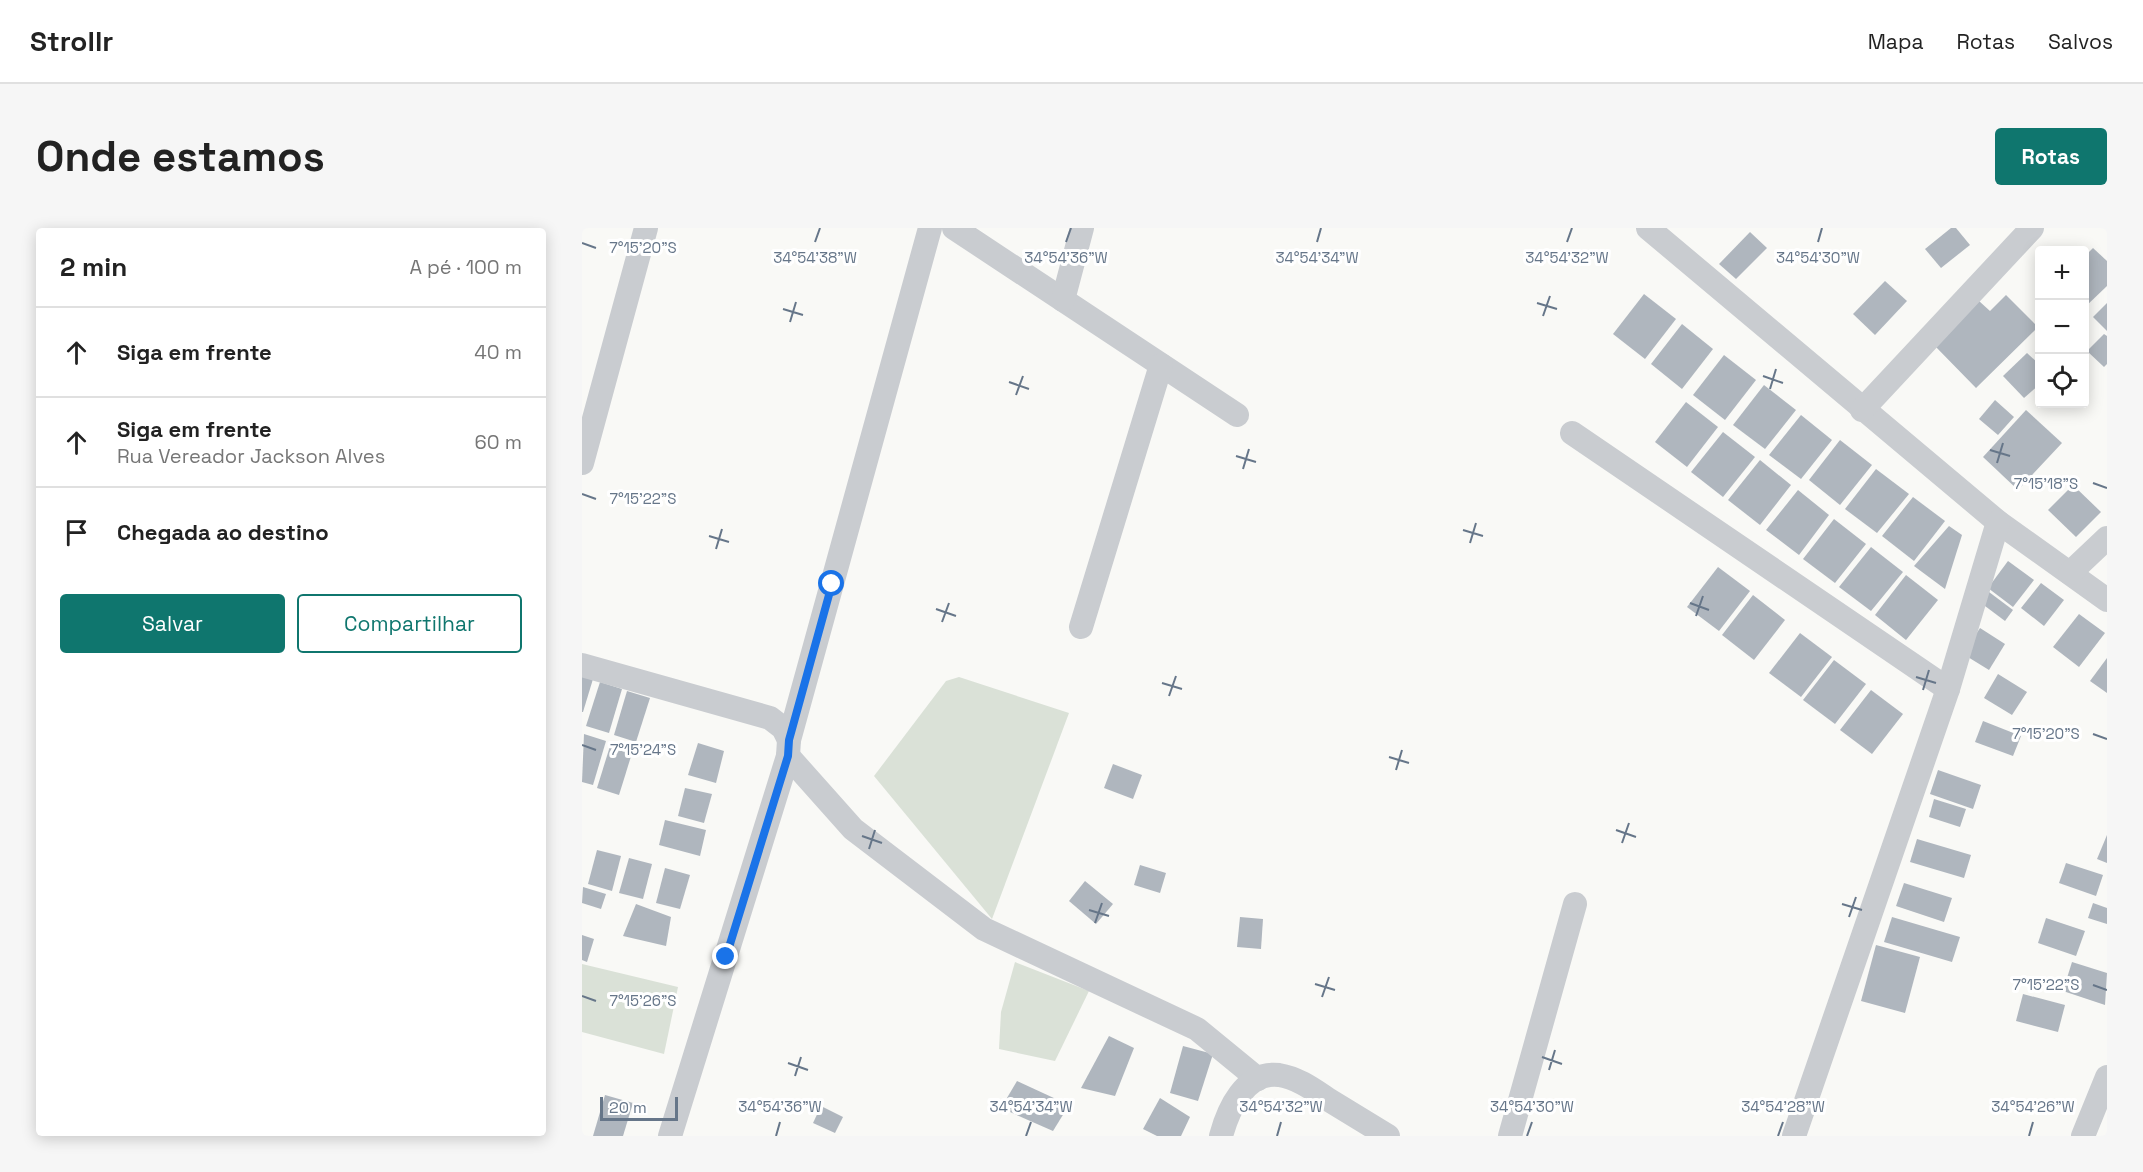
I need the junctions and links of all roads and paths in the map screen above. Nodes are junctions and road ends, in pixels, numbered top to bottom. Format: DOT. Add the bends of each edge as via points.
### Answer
graph roads {
  1 [pos="646,228"];
  2 [pos="930,228"];
  3 [pos="954,228"];
  4 [pos="1082,228"];
  5 [pos="1648,228"];
  6 [pos="2032,228"];
  7 [pos="1063,300"];
  8 [pos="1161,365"];
  9 [pos="1862,410"];
  10 [pos="1237,415"];
  11 [pos="1572,433"];
  12 [pos="582,463"];
  13 [pos="1998,522"];
  14 [pos="2107,538"];
  15 [pos="2070,573"];
  16 [pos="2107,600"];
  17 [pos="1081,627"];
  18 [pos="582,665"];
  19 [pos="1947,689"];
  20 [pos="789,748"];
  21 [pos="1575,904"];
  22 [pos="2107,1077"];
  23 [pos="1258,1079"];
  24 [pos="670,1136"];
  25 [pos="1221,1136"];
  26 [pos="1388,1136"];
  27 [pos="1510,1136"];
  28 [pos="1794,1136"];
  29 [pos="2083,1136"];
  1 -- 12 [label="street"];
  2 -- 20 [label="street"];
  3 -- 7 [label="street"];
  4 -- 7 [label="street"];
  5 -- 9 [label="street"];
  6 -- 9 [label="street"];
  7 -- 8 [label="street"];
  8 -- 10 [label="street"];
  8 -- 17 [label="street"];
  9 -- 13 [label="street"];
  11 -- 19 [label="street"];
  13 -- 15 [label="street"];
  13 -- 19 [label="street"];
  14 -- 15 [label="street"];
  15 -- 16 [label="street"];
  18 -- 20 [label="street" via="770,718 783,728"];
  19 -- 28 [label="street"];
  20 -- 23 [label="street" via="853,829 984,928 1197,1029"];
  20 -- 24 [label="street"];
  21 -- 27 [label="street"];
  22 -- 29 [label="street"];
  23 -- 25 [label="street" via="1240,1093 1227,1113"];
  23 -- 26 [label="street" via="1278,1075 1302,1083"];
}
